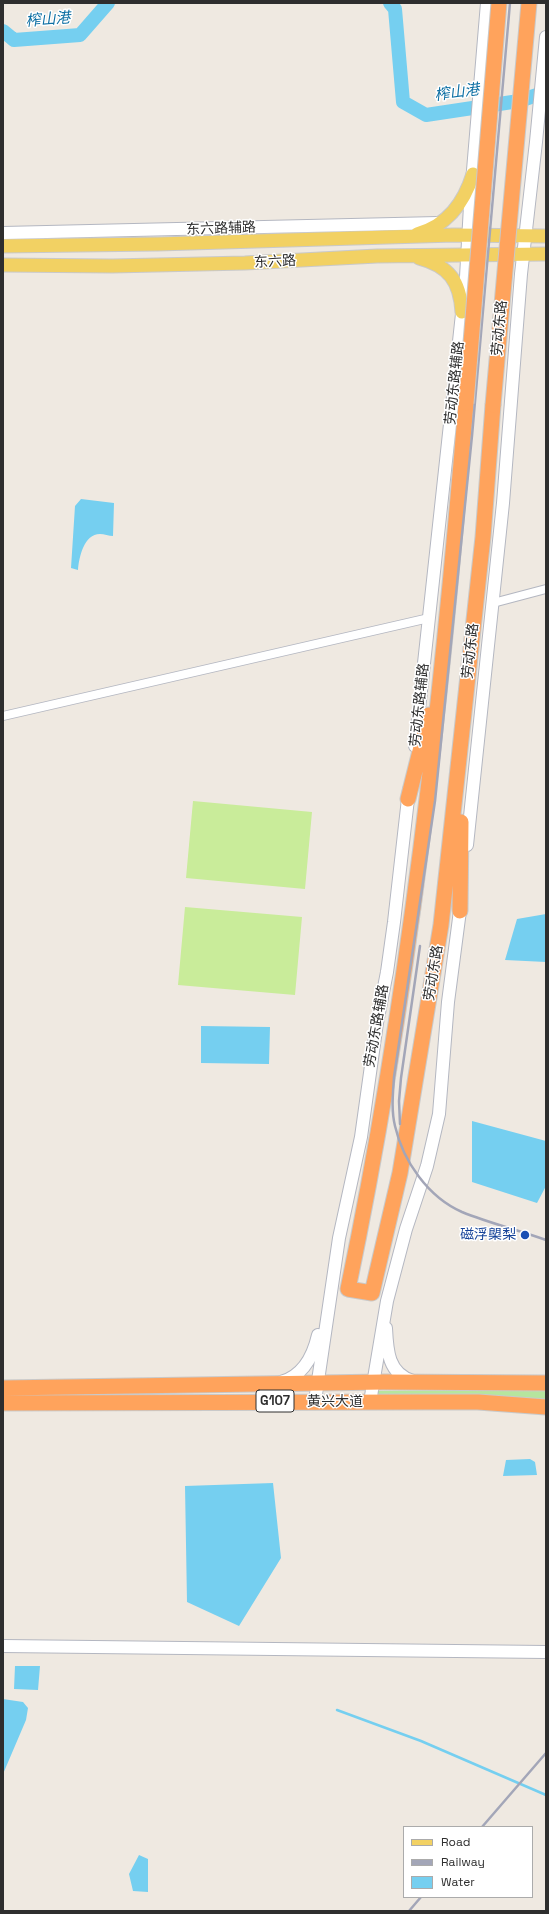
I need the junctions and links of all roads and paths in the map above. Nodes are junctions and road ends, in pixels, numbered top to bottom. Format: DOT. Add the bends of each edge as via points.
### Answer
graph roads {
  1 [pos="488,3"];
  2 [pos="499,3"];
  3 [pos="529,3"];
  4 [pos="546,37"];
  5 [pos="473,174"];
  6 [pos="438,223"];
  7 [pos="3,233"];
  8 [pos="468,235"];
  9 [pos="408,236"];
  10 [pos="525,236"];
  11 [pos="546,236"];
  12 [pos="3,246"];
  13 [pos="546,254"];
  14 [pos="467,255"];
  15 [pos="523,255"];
  16 [pos="407,256"];
  17 [pos="3,265"];
  18 [pos="462,312"];
  19 [pos="546,589"];
  20 [pos="450,594"];
  21 [pos="493,603"];
  22 [pos="429,618"];
  23 [pos="468,674"];
  24 [pos="3,716"];
  25 [pos="408,799"];
  26 [pos="460,911"];
  27 [pos="335,1264"];
  28 [pos="387,1301"];
  29 [pos="373,1382"];
  30 [pos="416,1382"];
  31 [pos="546,1383"];
  32 [pos="274,1384"];
  33 [pos="317,1384"];
  34 [pos="3,1388"];
  35 [pos="315,1401"];
  36 [pos="370,1402"];
  37 [pos="3,1403"];
  38 [pos="546,1407"];
  39 [pos="3,1646"];
  40 [pos="546,1652"];
  1 -- 5 [label="main road, 劳动东路辅路"];
  2 -- 20 [label="highway, 劳动东路, bridge"];
  3 -- 23 [label="highway, 劳动东路, bridge" via="483,537"];
  4 -- 10 [label="main road"];
  5 -- 6 [label="main road" via="460,205"];
  5 -- 8 [label="main road, 劳动东路辅路"];
  6 -- 7 [label="main road, 东六路辅路"];
  6 -- 9 [label="main road"];
  8 -- 9 [label="main road, 东六路"];
  8 -- 10 [label="main road, 东六路"];
  8 -- 14 [label="main road, 劳动东路辅路"];
  9 -- 12 [label="main road, 东六路"];
  10 -- 11 [label="main road, 东六路"];
  10 -- 15 [label="main road"];
  13 -- 15 [label="main road, 东六路"];
  14 -- 15 [label="main road, 东六路"];
  14 -- 16 [label="main road, 东六路"];
  14 -- 18 [label="main road, 劳动东路辅路"];
  15 -- 21 [label="main road"];
  16 -- 17 [label="main road, 东六路" via="112,266"];
  16 -- 18 [label="main road" via="427,260 450,275 459,291"];
  18 -- 22 [label="main road, 劳动东路辅路"];
  19 -- 21 [label="street"];
  20 -- 23 [label="highway, 劳动东路" via="412,914 379,1132 348,1289 372,1293 400,1173 432,986"];
  20 -- 25 [label="highway" via="429,716"];
  21 -- 26 [label="main road"];
  22 -- 24 [label="street"];
  22 -- 25 [label="main road, 劳动东路辅路"];
  23 -- 26 [label="highway"];
  25 -- 27 [label="main road, 劳动东路辅路" via="387,972 361,1137"];
  26 -- 28 [label="main road" via="448,1002 439,1114 427,1166 406,1229"];
  27 -- 32 [label="main road" via="316,1345 308,1361 295,1377"];
  27 -- 33 [label="main road, 劳动东路辅路"];
  28 -- 29 [label="main road"];
  28 -- 30 [label="main road" via="386,1329 390,1360 400,1375"];
  29 -- 30 [label="highway, 黄兴大道 / G107"];
  29 -- 33 [label="highway, 黄兴大道 / G107"];
  29 -- 36 [label="main road"];
  30 -- 31 [label="highway, 黄兴大道 / G107"];
  32 -- 33 [label="highway, 黄兴大道 / G107"];
  32 -- 34 [label="highway, 黄兴大道 / G107"];
  33 -- 35 [label="main road, 劳动东路辅路"];
  35 -- 36 [label="highway, 黄兴大道 / G107"];
  35 -- 37 [label="highway, 黄兴大道 / G107"];
  36 -- 38 [label="highway, 黄兴大道 / G107" via="478,1402"];
  39 -- 40 [label="main road"];
}
